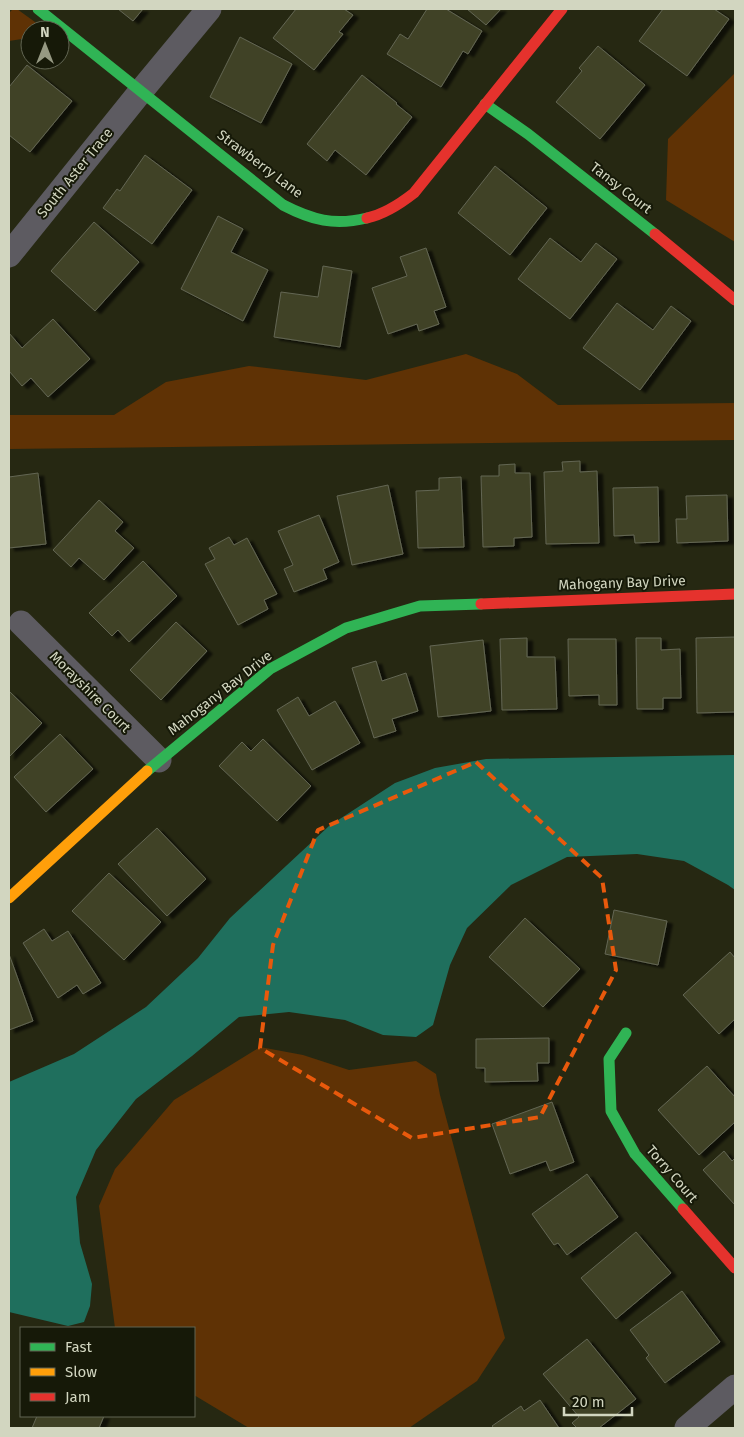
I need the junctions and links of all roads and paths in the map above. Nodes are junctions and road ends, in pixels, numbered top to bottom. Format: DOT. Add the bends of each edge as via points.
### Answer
graph roads {
  1 [pos="38,9"];
  2 [pos="208,9"];
  3 [pos="562,9"];
  4 [pos="140,91"];
  5 [pos="485,104"];
  6 [pos="9,255"];
  7 [pos="735,300"];
  8 [pos="735,594"];
  9 [pos="22,624"];
  10 [pos="159,760"];
  11 [pos="9,898"];
  12 [pos="626,1033"];
  13 [pos="735,1268"];
  14 [pos="735,1387"];
  15 [pos="687,1428"];
  1 -- 4 [label="street, Strawberry Lane"];
  2 -- 4 [label="street, South Aster Trace"];
  3 -- 5 [label="street, Strawberry Lane"];
  4 -- 5 [label="street, Strawberry Lane" via="283,204 308,217 336,222 379,216 404,202"];
  4 -- 6 [label="street, South Aster Trace"];
  5 -- 7 [label="street, Tansy Court" via="528,134"];
  8 -- 10 [label="street, Mahogany Bay Drive" via="420,606 346,628 270,669"];
  9 -- 10 [label="street, Morayshire Court"];
  10 -- 11 [label="street, Mahogany Bay Drive"];
  12 -- 13 [label="street, Torry Court" via="609,1059 611,1111 635,1154"];
  14 -- 15 [label="street"];
}
